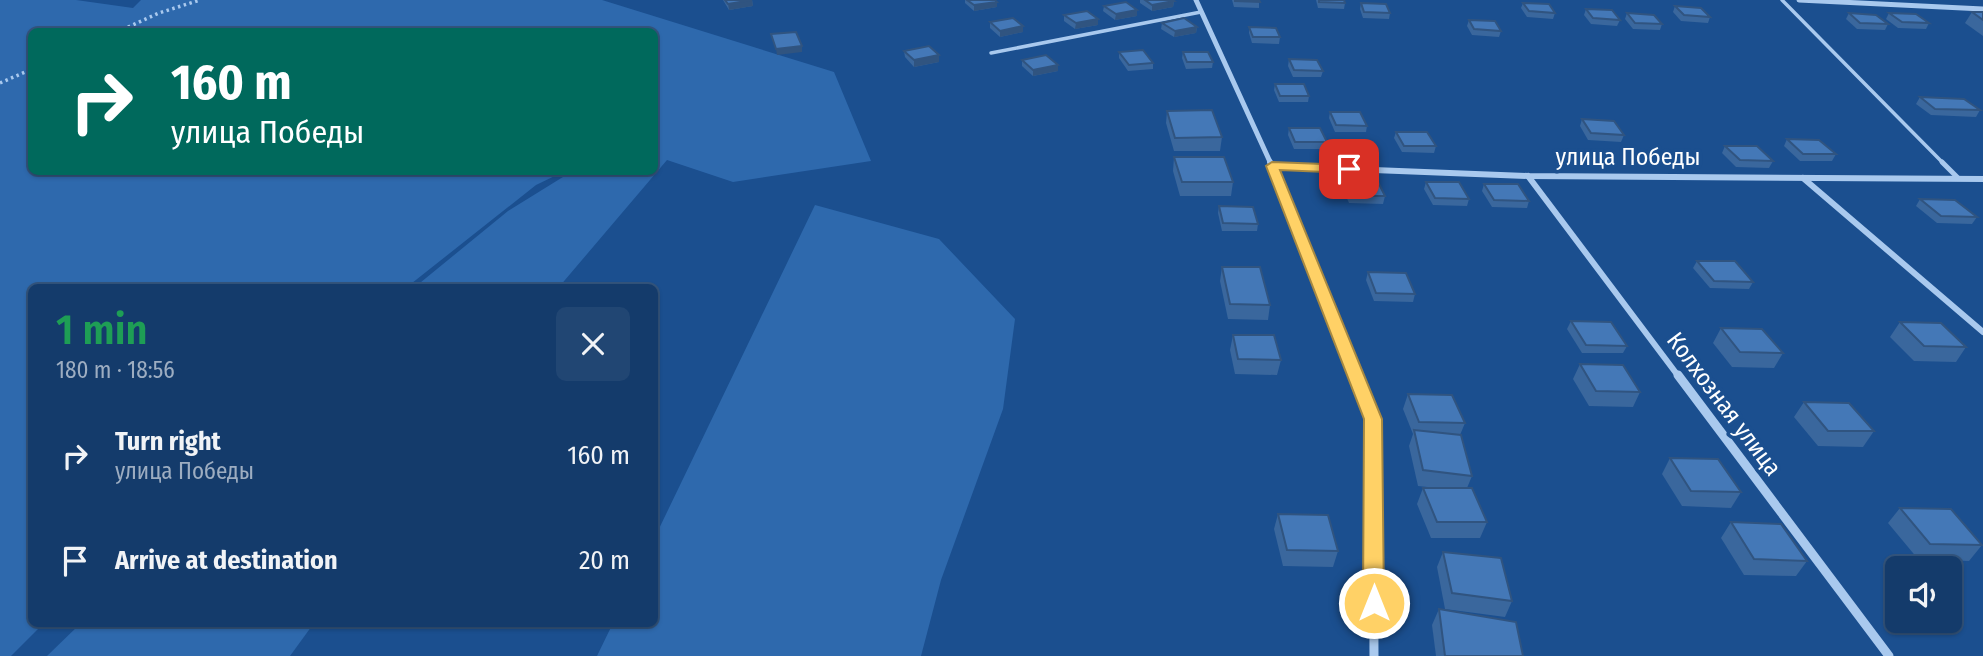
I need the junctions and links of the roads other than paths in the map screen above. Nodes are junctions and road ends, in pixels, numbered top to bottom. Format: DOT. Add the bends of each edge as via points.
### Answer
graph roads {
  1 [pos="1196,0"];
  2 [pos="1782,0"];
  3 [pos="1799,0"];
  4 [pos="1983,9"];
  5 [pos="1201,12"];
  6 [pos="991,53"];
  7 [pos="1272,166"];
  8 [pos="1528,176"];
  9 [pos="1802,177"];
  10 [pos="1958,178"];
  11 [pos="1983,179"];
  12 [pos="1983,332"];
  13 [pos="1374,656"];
  14 [pos="1889,656"];
  1 -- 5 [label="street"];
  2 -- 10 [label="lane"];
  3 -- 4 [label="street"];
  5 -- 6 [label="lane"];
  5 -- 7 [label="street"];
  7 -- 8 [label="street, улица Победы"];
  7 -- 13 [label="street" via="1373,419"];
  8 -- 9 [label="street, улица Победы"];
  8 -- 14 [label="street, Колхозная улица"];
  9 -- 10 [label="street, улица Победы"];
  9 -- 12 [label="street"];
  10 -- 11 [label="street, улица Победы"];
}
